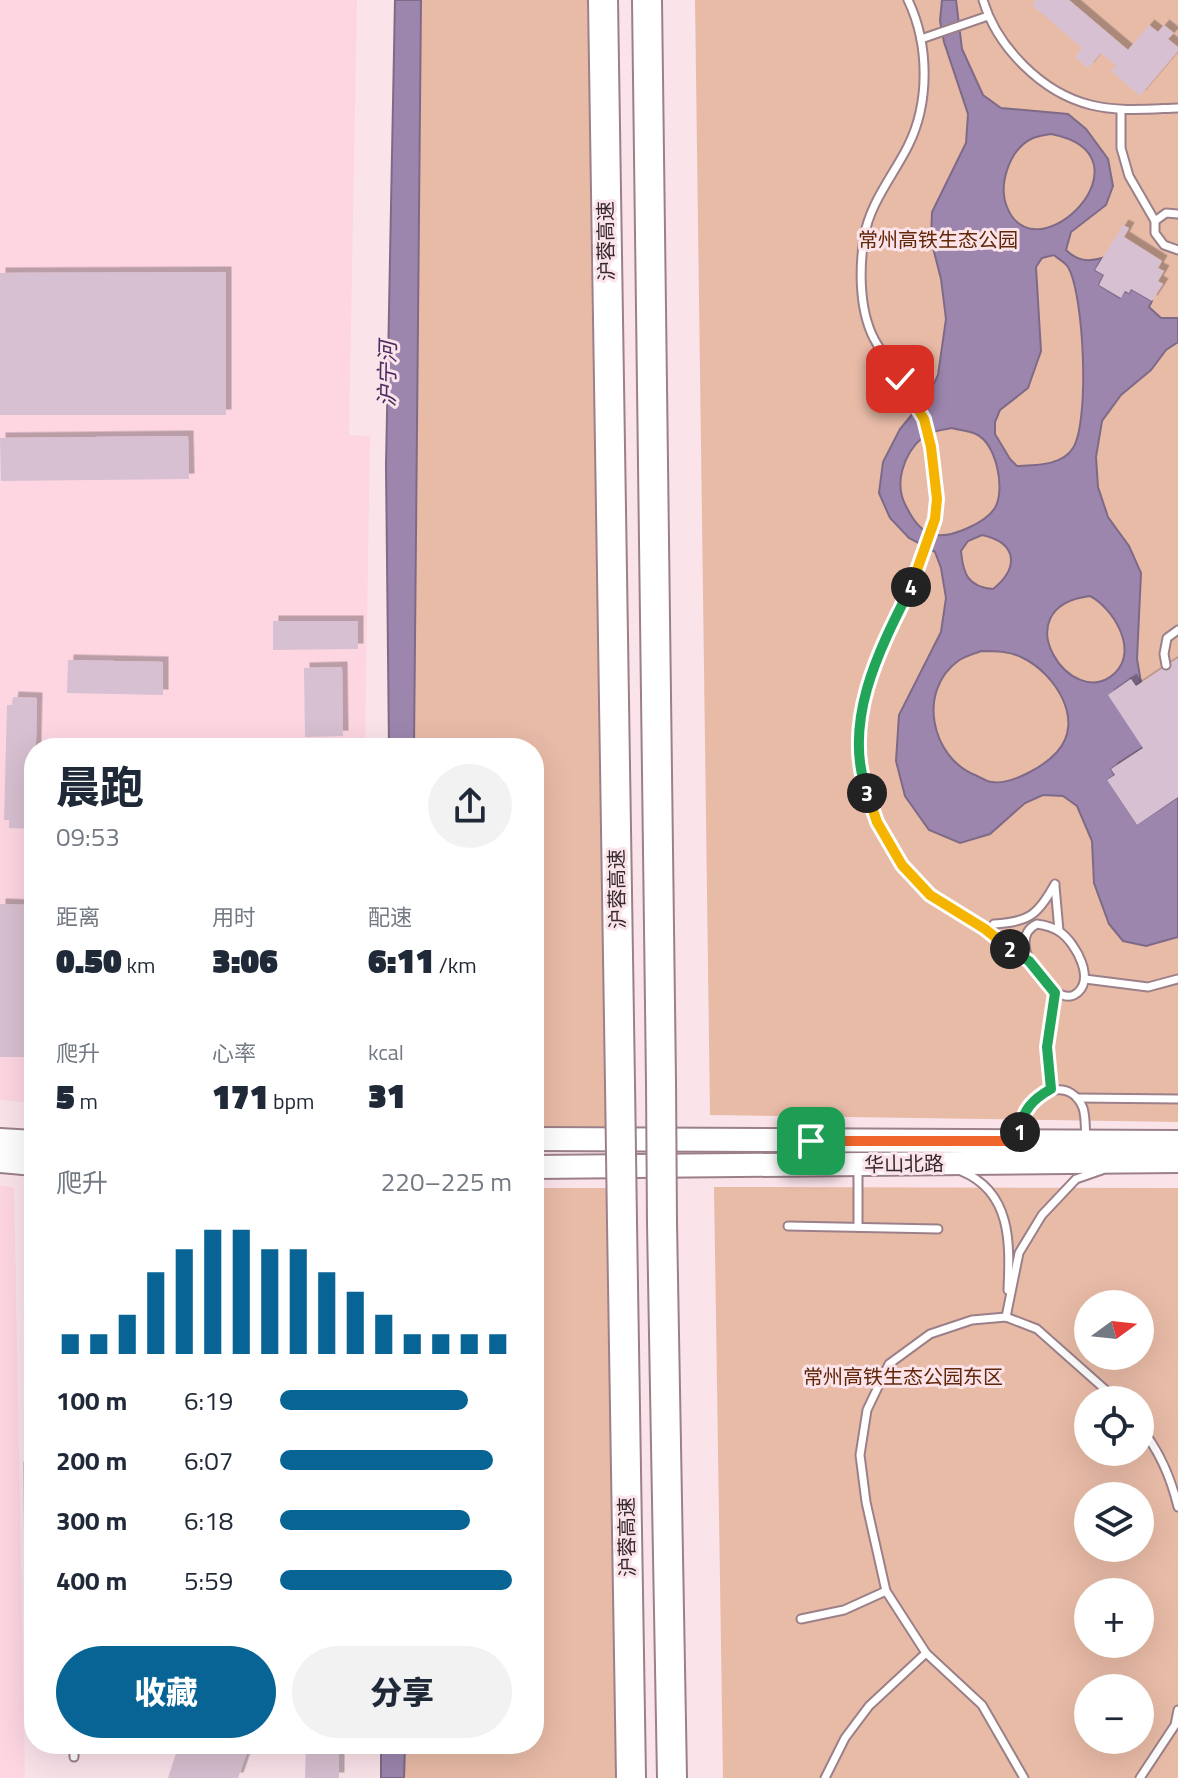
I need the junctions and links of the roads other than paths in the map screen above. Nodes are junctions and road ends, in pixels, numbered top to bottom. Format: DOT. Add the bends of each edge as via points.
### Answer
graph roads {
  1 [pos="603,0"];
  2 [pos="647,0"];
  3 [pos="908,0"];
  4 [pos="983,0"];
  5 [pos="988,16"];
  6 [pos="921,39"];
  7 [pos="1178,108"];
  8 [pos="1121,110"];
  9 [pos="1178,214"];
  10 [pos="1155,221"];
  11 [pos="1178,250"];
  12 [pos="1178,630"];
  13 [pos="1166,665"];
  14 [pos="1031,916"];
  15 [pos="971,920"];
  16 [pos="994,924"];
  17 [pos="1037,924"];
  18 [pos="1026,926"];
  19 [pos="1059,931"];
  20 [pos="1024,936"];
  21 [pos="1029,961"];
  22 [pos="1085,979"];
  23 [pos="1178,979"];
  24 [pos="1055,993"];
  25 [pos="1051,1089"];
  26 [pos="1077,1098"];
  27 [pos="1178,1099"];
  28 [pos="544,1139"];
  29 [pos="1019,1141"];
  30 [pos="1086,1142"];
  31 [pos="1178,1142"];
  32 [pos="0,1161"];
  33 [pos="1126,1161"];
  34 [pos="1178,1161"];
  35 [pos="24,1163"];
  36 [pos="943,1163"];
  37 [pos="858,1164"];
  38 [pos="544,1167"];
  39 [pos="788,1226"];
  40 [pos="858,1227"];
  41 [pos="938,1229"];
  42 [pos="1006,1317"];
  43 [pos="1101,1386"];
  44 [pos="1154,1446"];
  45 [pos="1178,1507"];
  46 [pos="886,1591"];
  47 [pos="801,1619"];
  48 [pos="926,1653"];
  49 [pos="1178,1710"];
  50 [pos="631,1778"];
  51 [pos="672,1778"];
  52 [pos="825,1778"];
  53 [pos="1024,1778"];
  54 [pos="1140,1778"];
  1 -- 50 [label="highway, 沪蓉高速, bridge"];
  2 -- 51 [label="highway, 沪蓉高速, bridge"];
  3 -- 6 [label="lane"];
  4 -- 5 [label="lane"];
  5 -- 6 [label="lane"];
  5 -- 8 [label="lane" via="1037,77 1088,105"];
  6 -- 15 [label="lane" via="920,115 871,211 860,269 875,341 924,419 937,499 914,581 861,706 859,748 877,822 902,865 930,895"];
  7 -- 8 [label="lane"];
  8 -- 10 [label="lane" via="1121,148 1129,176"];
  9 -- 10 [label="lane" via="1166,213"];
  10 -- 11 [label="lane" via="1155,233 1164,245"];
  12 -- 13 [label="lane" via="1167,638"];
  14 -- 16 [label="lane"];
  14 -- 18 [label="lane"];
  14 -- 19 [label="lane" via="1055,884"];
  15 -- 16 [label="lane"];
  15 -- 21 [label="lane"];
  16 -- 18 [label="lane"];
  17 -- 18 [label="lane"];
  17 -- 19 [label="lane"];
  17 -- 20 [label="lane"];
  18 -- 20 [label="lane"];
  19 -- 22 [label="lane" via="1079,956"];
  20 -- 21 [label="lane"];
  21 -- 24 [label="lane"];
  22 -- 23 [label="lane" via="1148,987"];
  22 -- 24 [label="lane" via="1073,996"];
  24 -- 25 [label="lane" via="1047,1047"];
  25 -- 26 [label="lane" via="1061,1088"];
  25 -- 29 [label="lane" via="1026,1109"];
  26 -- 27 [label="lane"];
  26 -- 30 [label="lane"];
  28 -- 29 [label="main road, 华山北路"];
  29 -- 30 [label="main road, 华山北路"];
  30 -- 31 [label="main road, 华山北路"];
  32 -- 35 [label="main road"];
  33 -- 34 [label="main road, 华山北路"];
  33 -- 36 [label="main road, 华山北路"];
  33 -- 42 [label="lane" via="1076,1179 1042,1215 1019,1253"];
  36 -- 37 [label="main road, 华山北路"];
  36 -- 42 [label="lane" via="977,1177 996,1198 1009,1234"];
  37 -- 38 [label="main road, 华山北路"];
  37 -- 40 [label="lane"];
  39 -- 40 [label="lane"];
  40 -- 41 [label="lane"];
  42 -- 43 [label="lane" via="1037,1329"];
  42 -- 46 [label="lane" via="972,1320 930,1334 889,1364 867,1410 860,1455"];
  44 -- 45 [label="lane"];
  46 -- 47 [label="lane" via="844,1610"];
  46 -- 48 [label="lane"];
  48 -- 52 [label="lane" via="869,1706"];
  48 -- 53 [label="lane" via="982,1705"];
  49 -- 54 [label="lane" via="1175,1725"];
}
